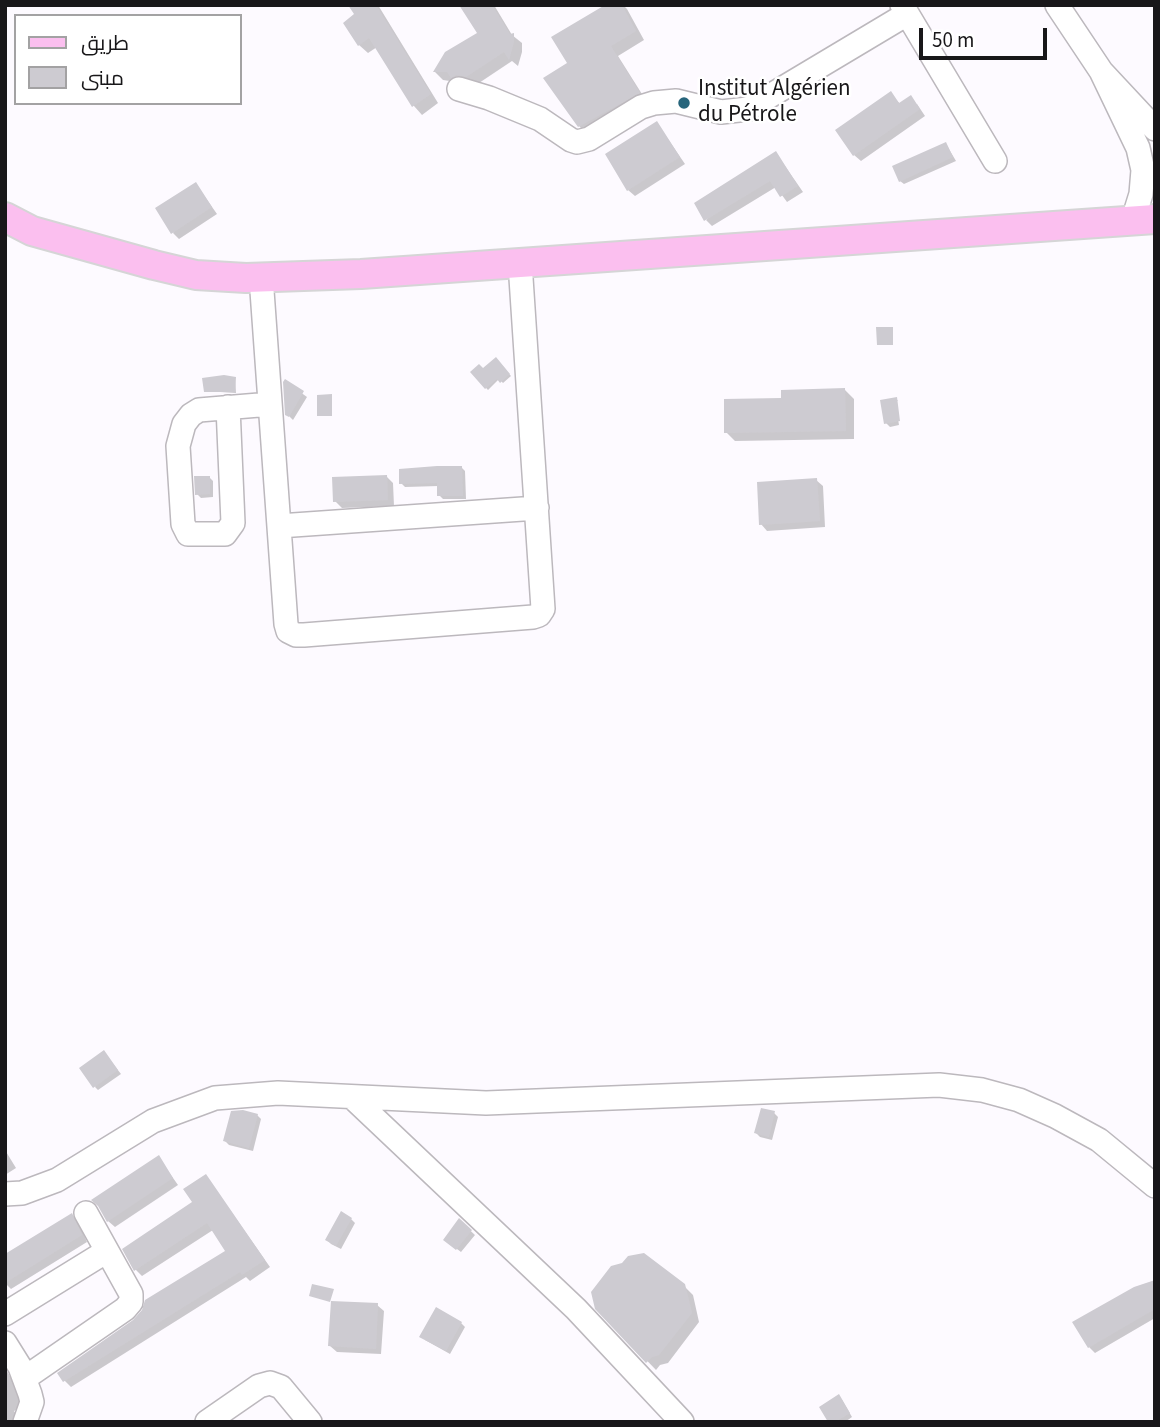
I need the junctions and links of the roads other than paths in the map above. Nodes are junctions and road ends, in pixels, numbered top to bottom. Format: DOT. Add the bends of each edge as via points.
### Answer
graph roads {
  1 [pos="1057,5"];
  2 [pos="904,10"];
  3 [pos="1101,71"];
  4 [pos="459,89"];
  5 [pos="1155,129"];
  6 [pos="995,161"];
  7 [pos="5,217"];
  8 [pos="1144,220"];
  9 [pos="520,263"];
  10 [pos="261,277"];
  11 [pos="269,404"];
  12 [pos="228,407"];
  13 [pos="537,508"];
  14 [pos="279,526"];
  15 [pos="352,1097"];
  16 [pos="1155,1186"];
  17 [pos="5,1195"];
  18 [pos="86,1213"];
  19 [pos="107,1251"];
  20 [pos="5,1314"];
  21 [pos="5,1343"];
  22 [pos="25,1378"];
  23 [pos="679,1421"];
  24 [pos="25,1422"];
  25 [pos="207,1422"];
  26 [pos="310,1422"];
  1 -- 3 [label="street"];
  2 -- 4 [label="street" via="748,109 721,113 676,101 654,103 577,142 540,118"];
  2 -- 6 [label="street"];
  3 -- 5 [label="street"];
  3 -- 8 [label="street" via="1138,148"];
  7 -- 10 [label="main road" via="32,231 196,275"];
  8 -- 9 [label="main road"];
  9 -- 10 [label="main road"];
  9 -- 13 [label="street"];
  10 -- 11 [label="street"];
  11 -- 12 [label="street"];
  11 -- 14 [label="street"];
  12 -- 12 [label="street" via="233,523 225,534 188,534 183,524 179,437 184,424 199,410"];
  13 -- 14 [label="street"];
  13 -- 14 [label="street" via="544,602 539,615 304,635 288,631 286,624"];
  15 -- 16 [label="street" via="486,1103 939,1085 971,1088 1055,1115 1098,1140"];
  15 -- 17 [label="street" via="278,1093 215,1098 153,1121 57,1180"];
  15 -- 23 [label="street" via="576,1309"];
  18 -- 19 [label="street"];
  19 -- 20 [label="street"];
  19 -- 22 [label="street" via="131,1301"];
  21 -- 22 [label="street"];
  22 -- 24 [label="street" via="32,1402"];
  25 -- 26 [label="street" via="270,1383 281,1387"];
}
